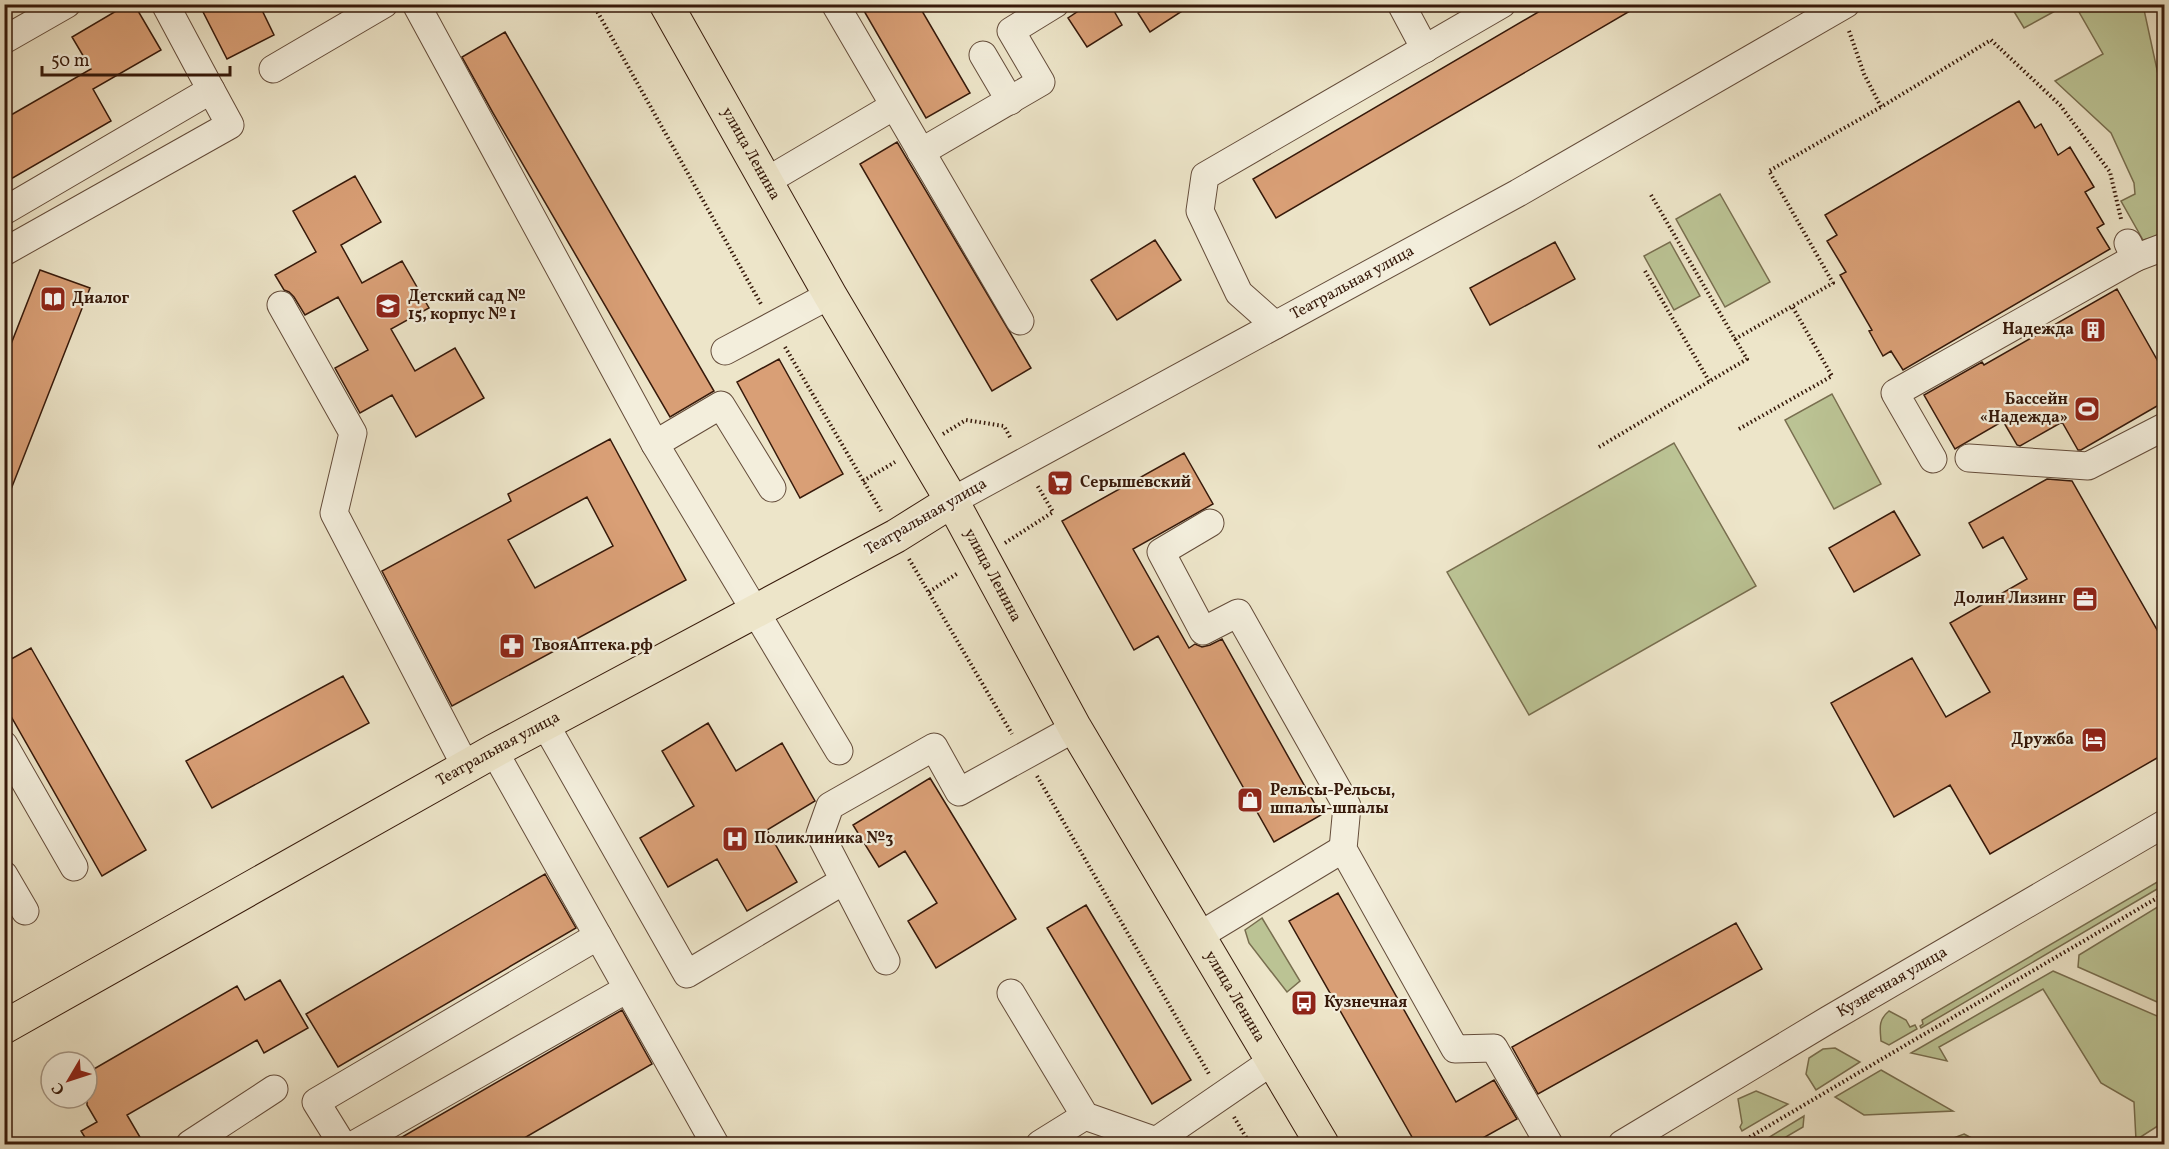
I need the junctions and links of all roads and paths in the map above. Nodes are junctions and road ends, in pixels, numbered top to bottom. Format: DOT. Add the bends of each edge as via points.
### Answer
graph roads {
  1 [pos="67,4"];
  2 [pos="165,4"];
  3 [pos="384,4"];
  4 [pos="416,4"];
  5 [pos="593,4"];
  6 [pos="666,4"];
  7 [pos="835,4"];
  8 [pos="1055,4"];
  9 [pos="1401,4"];
  10 [pos="1502,4"];
  11 [pos="1846,4"];
  12 [pos="4,40"];
  13 [pos="1854,46"];
  14 [pos="1425,49"];
  15 [pos="983,55"];
  16 [pos="273,69"];
  17 [pos="211,90"];
  18 [pos="1010,101"];
  19 [pos="894,106"];
  20 [pos="1881,107"];
  21 [pos="921,152"];
  22 [pos="765,182"];
  23 [pos="1651,195"];
  24 [pos="4,211"];
  25 [pos="2164,247"];
  26 [pos="2132,251"];
  27 [pos="4,252"];
  28 [pos="1645,271"];
  29 [pos="830,295"];
  30 [pos="281,305"];
  31 [pos="1792,306"];
  32 [pos="1020,321"];
  33 [pos="773,325"];
  34 [pos="1275,325"];
  35 [pos="1735,339"];
  36 [pos="724,351"];
  37 [pos="1709,381"];
  38 [pos="2164,427"];
  39 [pos="1739,429"];
  40 [pos="655,444"];
  41 [pos="1599,447"];
  42 [pos="1969,458"];
  43 [pos="1933,459"];
  44 [pos="772,488"];
  45 [pos="952,501"];
  46 [pos="1210,523"];
  47 [pos="896,536"];
  48 [pos="754,611"];
  49 [pos="545,724"];
  50 [pos="1075,728"];
  51 [pos="4,744"];
  52 [pos="839,751"];
  53 [pos="494,752"];
  54 [pos="1025,755"];
  55 [pos="466,767"];
  56 [pos="2164,824"];
  57 [pos="1343,849"];
  58 [pos="74,867"];
  59 [pos="4,874"];
  60 [pos="835,886"];
  61 [pos="2164,894"];
  62 [pos="25,911"];
  63 [pos="598,936"];
  64 [pos="1197,937"];
  65 [pos="886,961"];
  66 [pos="627,989"];
  67 [pos="1011,993"];
  68 [pos="4,1027"];
  69 [pos="1271,1062"];
  70 [pos="274,1089"];
  71 [pos="1222,1095"];
  72 [pos="1085,1116"];
  73 [pos="1155,1143"];
  74 [pos="190,1144"];
  75 [pos="342,1144"];
  76 [pos="355,1144"];
  77 [pos="715,1144"];
  78 [pos="1040,1144"];
  79 [pos="1250,1144"];
  80 [pos="1322,1144"];
  81 [pos="1549,1144"];
  82 [pos="1622,1144"];
  83 [pos="1738,1144"];
  1 -- 12 [label="street"];
  2 -- 17 [label="street"];
  3 -- 16 [label="street"];
  4 -- 40 [label="street"];
  5 -- 33 [label="path"];
  6 -- 22 [label="main road, улица Ленина"];
  7 -- 19 [label="street"];
  8 -- 18 [label="street" via="1011,31 1041,82"];
  9 -- 14 [label="street"];
  10 -- 14 [label="street"];
  11 -- 34 [label="street, Театральная улица" via="1518,193"];
  13 -- 20 [label="path"];
  14 -- 34 [label="street" via="1205,176 1200,211 1239,293"];
  15 -- 18 [label="street"];
  17 -- 24 [label="street"];
  17 -- 27 [label="street" via="230,125"];
  18 -- 21 [label="street"];
  19 -- 21 [label="street"];
  19 -- 22 [label="street"];
  20 -- 26 [label="path" via="1991,40 2060,105 2110,172"];
  20 -- 31 [label="path" via="1769,171 1833,282"];
  21 -- 32 [label="street"];
  22 -- 29 [label="main road, улица Ленина"];
  23 -- 35 [label="path"];
  25 -- 26 [label="street"];
  26 -- 43 [label="street" via="1896,393"];
  28 -- 37 [label="path"];
  29 -- 33 [label="street"];
  29 -- 45 [label="main road, улица Ленина"];
  30 -- 55 [label="street" via="353,433 334,513"];
  31 -- 35 [label="path"];
  31 -- 39 [label="path" via="1832,375"];
  33 -- 36 [label="street"];
  33 -- 47 [label="path"];
  34 -- 45 [label="street, Театральная улица"];
  35 -- 37 [label="path" via="1747,359"];
  37 -- 41 [label="path"];
  38 -- 42 [label="street" via="2088,466"];
  40 -- 44 [label="street" via="721,405"];
  40 -- 48 [label="street"];
  45 -- 47 [label="main road, Театральная улица"];
  45 -- 50 [label="main road, улица Ленина"];
  46 -- 57 [label="street" via="1161,552 1203,631 1238,613 1347,806"];
  47 -- 48 [label="main road, Театральная улица"];
  47 -- 54 [label="path"];
  48 -- 49 [label="main road, Театральная улица"];
  48 -- 52 [label="street"];
  49 -- 53 [label="main road, Театральная улица"];
  49 -- 60 [label="street" via="687,974"];
  50 -- 54 [label="street"];
  50 -- 64 [label="main road, улица Ленина"];
  51 -- 58 [label="street"];
  53 -- 55 [label="main road, Театральная улица"];
  53 -- 63 [label="street"];
  54 -- 65 [label="street" via="959,792 934,747 830,806 820,834"];
  54 -- 71 [label="path"];
  55 -- 68 [label="main road, Театральная улица"];
  56 -- 82 [label="street, Кузнечная улица"];
  57 -- 64 [label="street"];
  57 -- 81 [label="street" via="1455,1049 1494,1048"];
  59 -- 62 [label="street"];
  61 -- 83 [label="path"];
  63 -- 66 [label="street"];
  63 -- 75 [label="street" via="316,1102"];
  64 -- 69 [label="main road, улица Ленина"];
  66 -- 76 [label="street"];
  66 -- 77 [label="street"];
  67 -- 72 [label="street"];
  69 -- 71 [label="street"];
  69 -- 80 [label="main road, улица Ленина"];
  70 -- 74 [label="street"];
  71 -- 73 [label="street"];
  71 -- 79 [label="path"];
  72 -- 73 [label="street"];
  72 -- 78 [label="street"];
}
